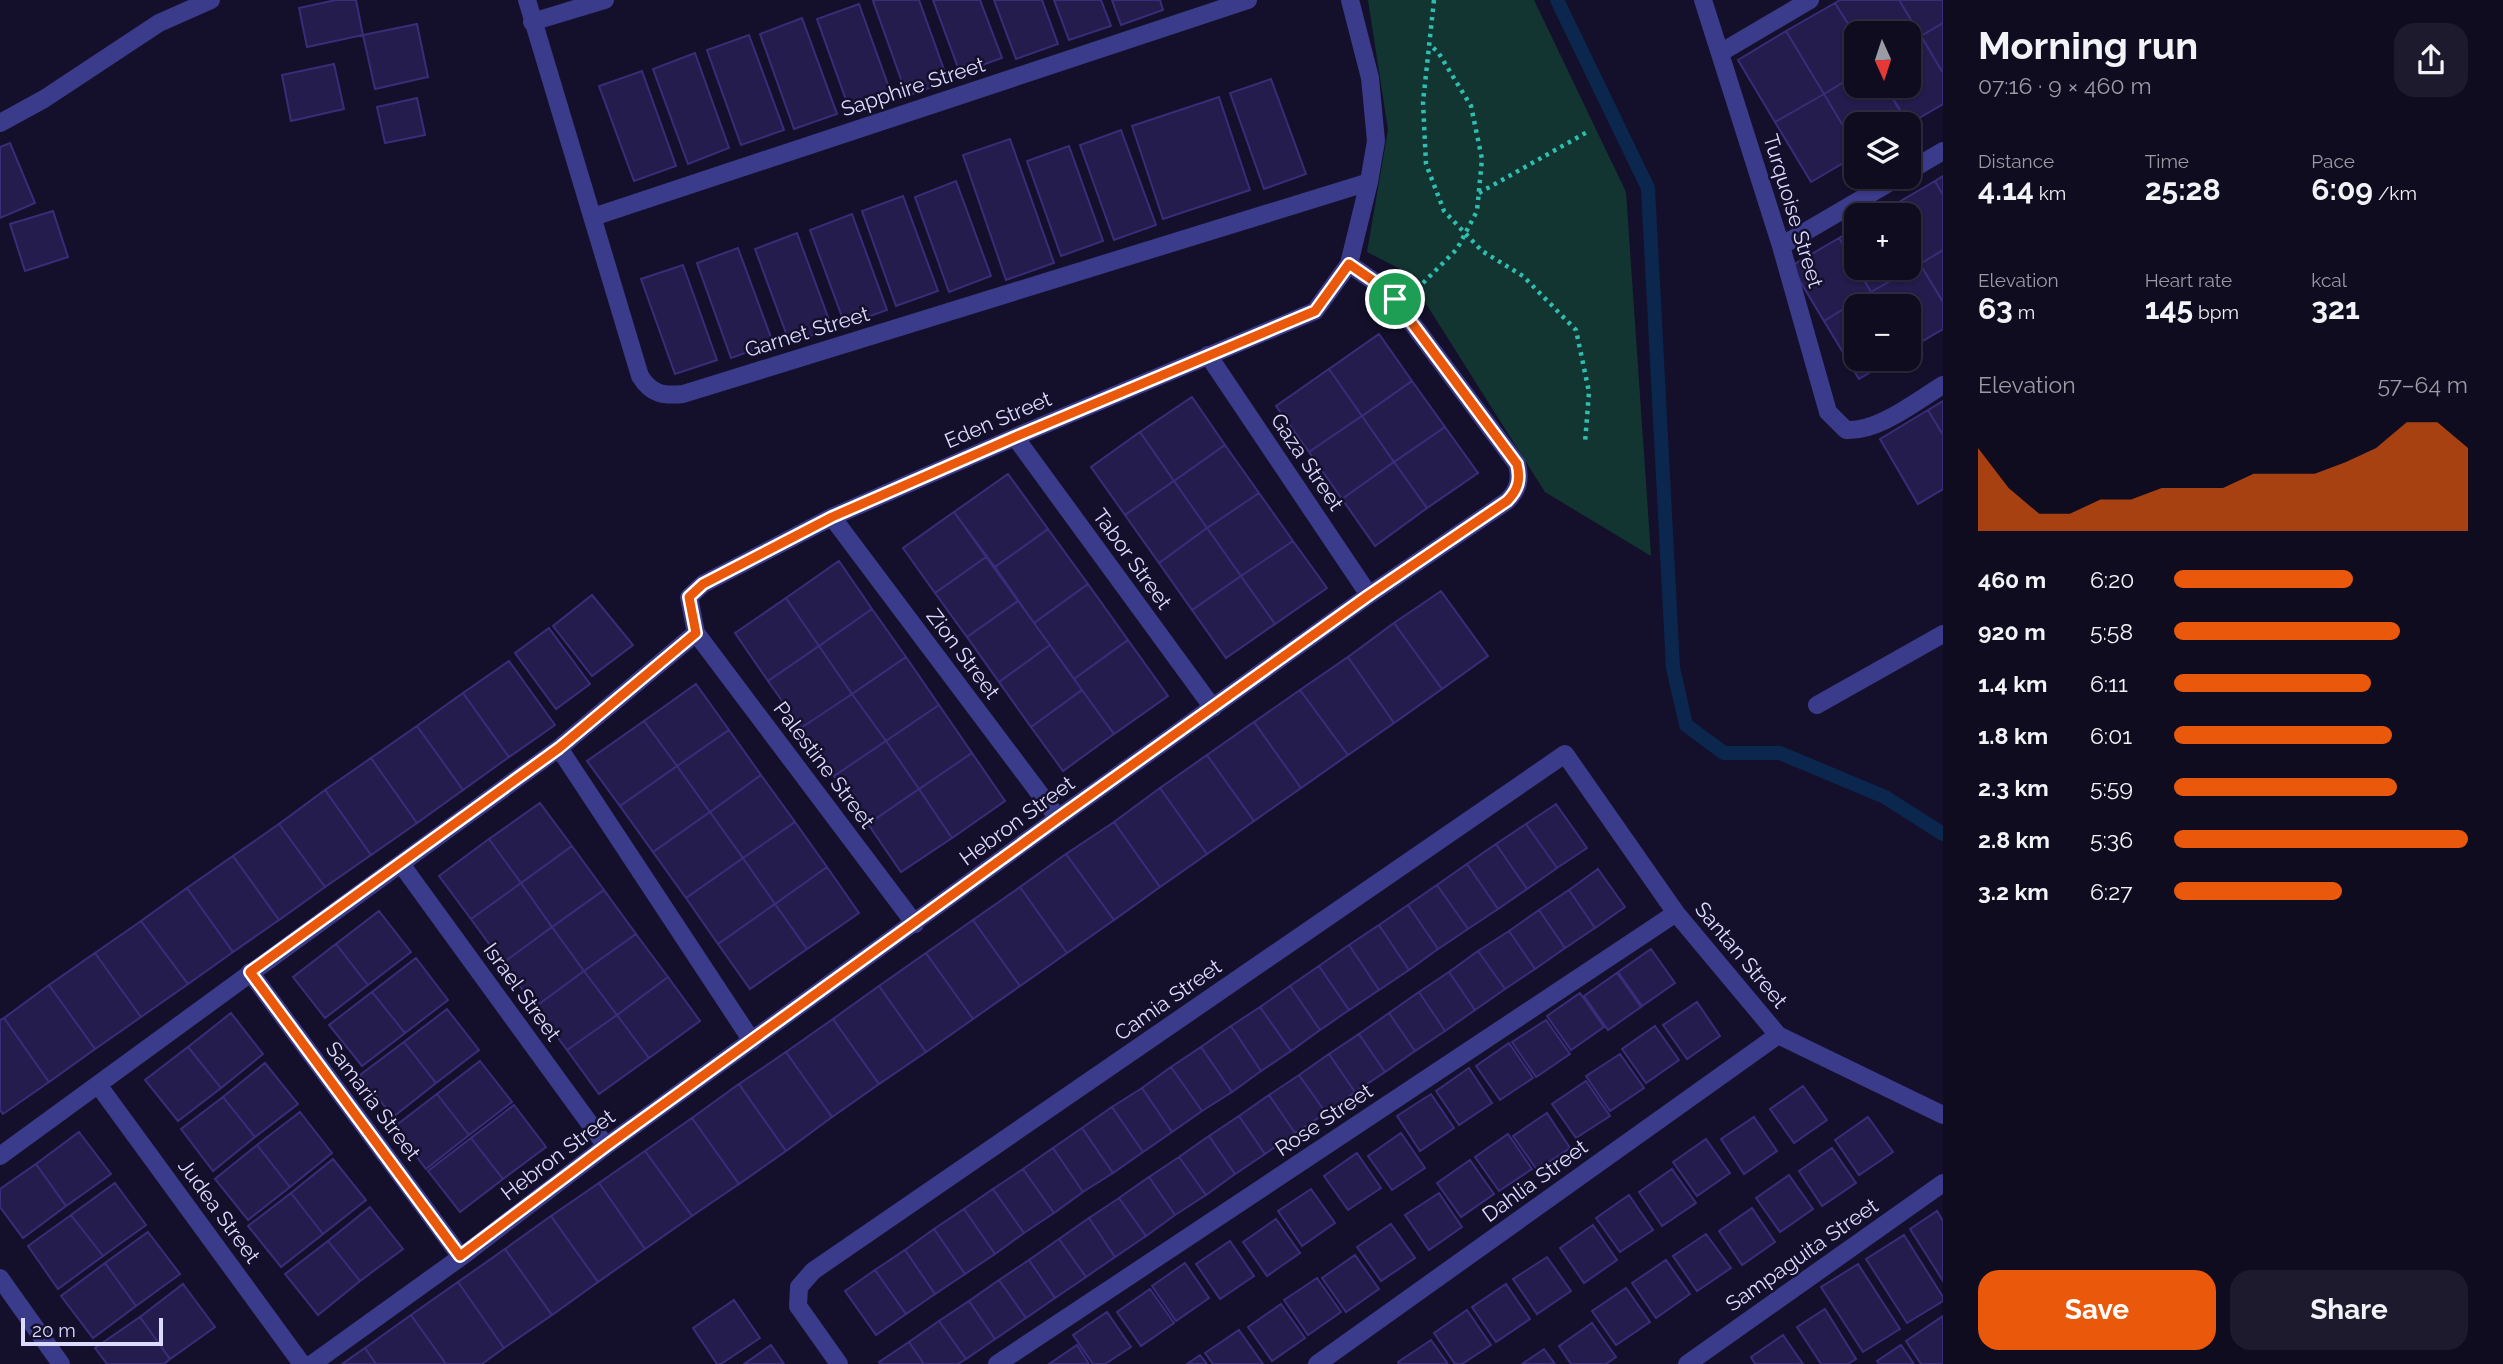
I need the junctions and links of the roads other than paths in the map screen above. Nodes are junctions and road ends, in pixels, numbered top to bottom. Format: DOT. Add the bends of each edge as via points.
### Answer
graph roads {
  1 [pos="211,0"];
  2 [pos="527,0"];
  3 [pos="605,0"];
  4 [pos="1248,0"];
  5 [pos="1350,0"];
  6 [pos="1703,0"];
  7 [pos="1810,0"];
  8 [pos="532,22"];
  9 [pos="1720,53"];
  10 [pos="0,123"];
  11 [pos="1943,151"];
  12 [pos="1921,164"];
  13 [pos="1369,182"];
  14 [pos="1878,189"];
  15 [pos="593,217"];
  16 [pos="1781,246"];
  17 [pos="1349,264"];
  18 [pos="1208,355"];
  19 [pos="1943,385"];
  20 [pos="1015,437"];
  21 [pos="832,517"];
  22 [pos="1369,595"];
  23 [pos="696,633"];
  24 [pos="1943,634"];
  25 [pos="1817,705"];
  26 [pos="1213,708"];
  27 [pos="559,748"];
  28 [pos="1565,754"];
  29 [pos="1058,818"];
  30 [pos="401,864"];
  31 [pos="1676,913"];
  32 [pos="915,924"];
  33 [pos="250,972"];
  34 [pos="1778,1035"];
  35 [pos="752,1041"];
  36 [pos="99,1086"];
  37 [pos="1943,1115"];
  38 [pos="606,1146"];
  39 [pos="0,1156"];
  40 [pos="1943,1183"];
  41 [pos="460,1256"];
  42 [pos="0,1278"];
  43 [pos="61,1364"];
  44 [pos="302,1364"];
  45 [pos="312,1364"];
  46 [pos="839,1364"];
  47 [pos="998,1364"];
  48 [pos="1317,1364"];
  49 [pos="1687,1364"];
  1 -- 10 [label="street" via="159,23"];
  2 -- 8 [label="street, Garnet Street"];
  3 -- 8 [label="street"];
  4 -- 15 [label="street, Sapphire Street"];
  5 -- 13 [label="street" via="1370,78 1376,141"];
  6 -- 9 [label="street, Turquoise Street"];
  7 -- 9 [label="street"];
  8 -- 15 [label="street, Garnet Street"];
  9 -- 16 [label="street, Turquoise Street"];
  11 -- 12 [label="street"];
  13 -- 15 [label="street, Garnet Street" via="668,395 655,393 640,376"];
  13 -- 17 [label="street"];
  14 -- 16 [label="street"];
  16 -- 19 [label="street, Turquoise Street" via="1828,412 1846,430 1874,427"];
  17 -- 18 [label="street, Eden Street" via="1315,311"];
  17 -- 22 [label="street, Hebron Street" via="1395,299 1517,464 1519,474 1514,494 1507,501"];
  18 -- 20 [label="street, Eden Street"];
  18 -- 22 [label="street, Gaza Street"];
  20 -- 21 [label="street, Eden Street"];
  20 -- 26 [label="street, Tabor Street"];
  21 -- 23 [label="street, Eden Street" via="703,584 689,597"];
  21 -- 29 [label="street, Zion Street"];
  22 -- 26 [label="street, Hebron Street"];
  23 -- 27 [label="street"];
  23 -- 32 [label="street, Palestine Street"];
  24 -- 25 [label="street"];
  26 -- 29 [label="street, Hebron Street"];
  27 -- 30 [label="street"];
  27 -- 35 [label="street"];
  28 -- 31 [label="street, Santan Street"];
  28 -- 46 [label="street, Camia Street" via="813,1271 799,1287 799,1306"];
  29 -- 32 [label="street, Hebron Street"];
  30 -- 33 [label="street"];
  30 -- 38 [label="street, Israel Street"];
  31 -- 34 [label="street, Santan Street"];
  31 -- 47 [label="street, Rose Street"];
  32 -- 35 [label="street, Hebron Street"];
  33 -- 36 [label="street"];
  33 -- 41 [label="street, Samaria Street"];
  34 -- 37 [label="street, Santan Street"];
  34 -- 48 [label="street, Dahlia Street"];
  35 -- 38 [label="street, Hebron Street"];
  36 -- 39 [label="street"];
  36 -- 44 [label="street, Judea Street"];
  38 -- 41 [label="street, Hebron Street"];
  40 -- 49 [label="street, Sampaguita Street"];
  41 -- 45 [label="street, Hebron Street"];
  42 -- 43 [label="street"];
}
